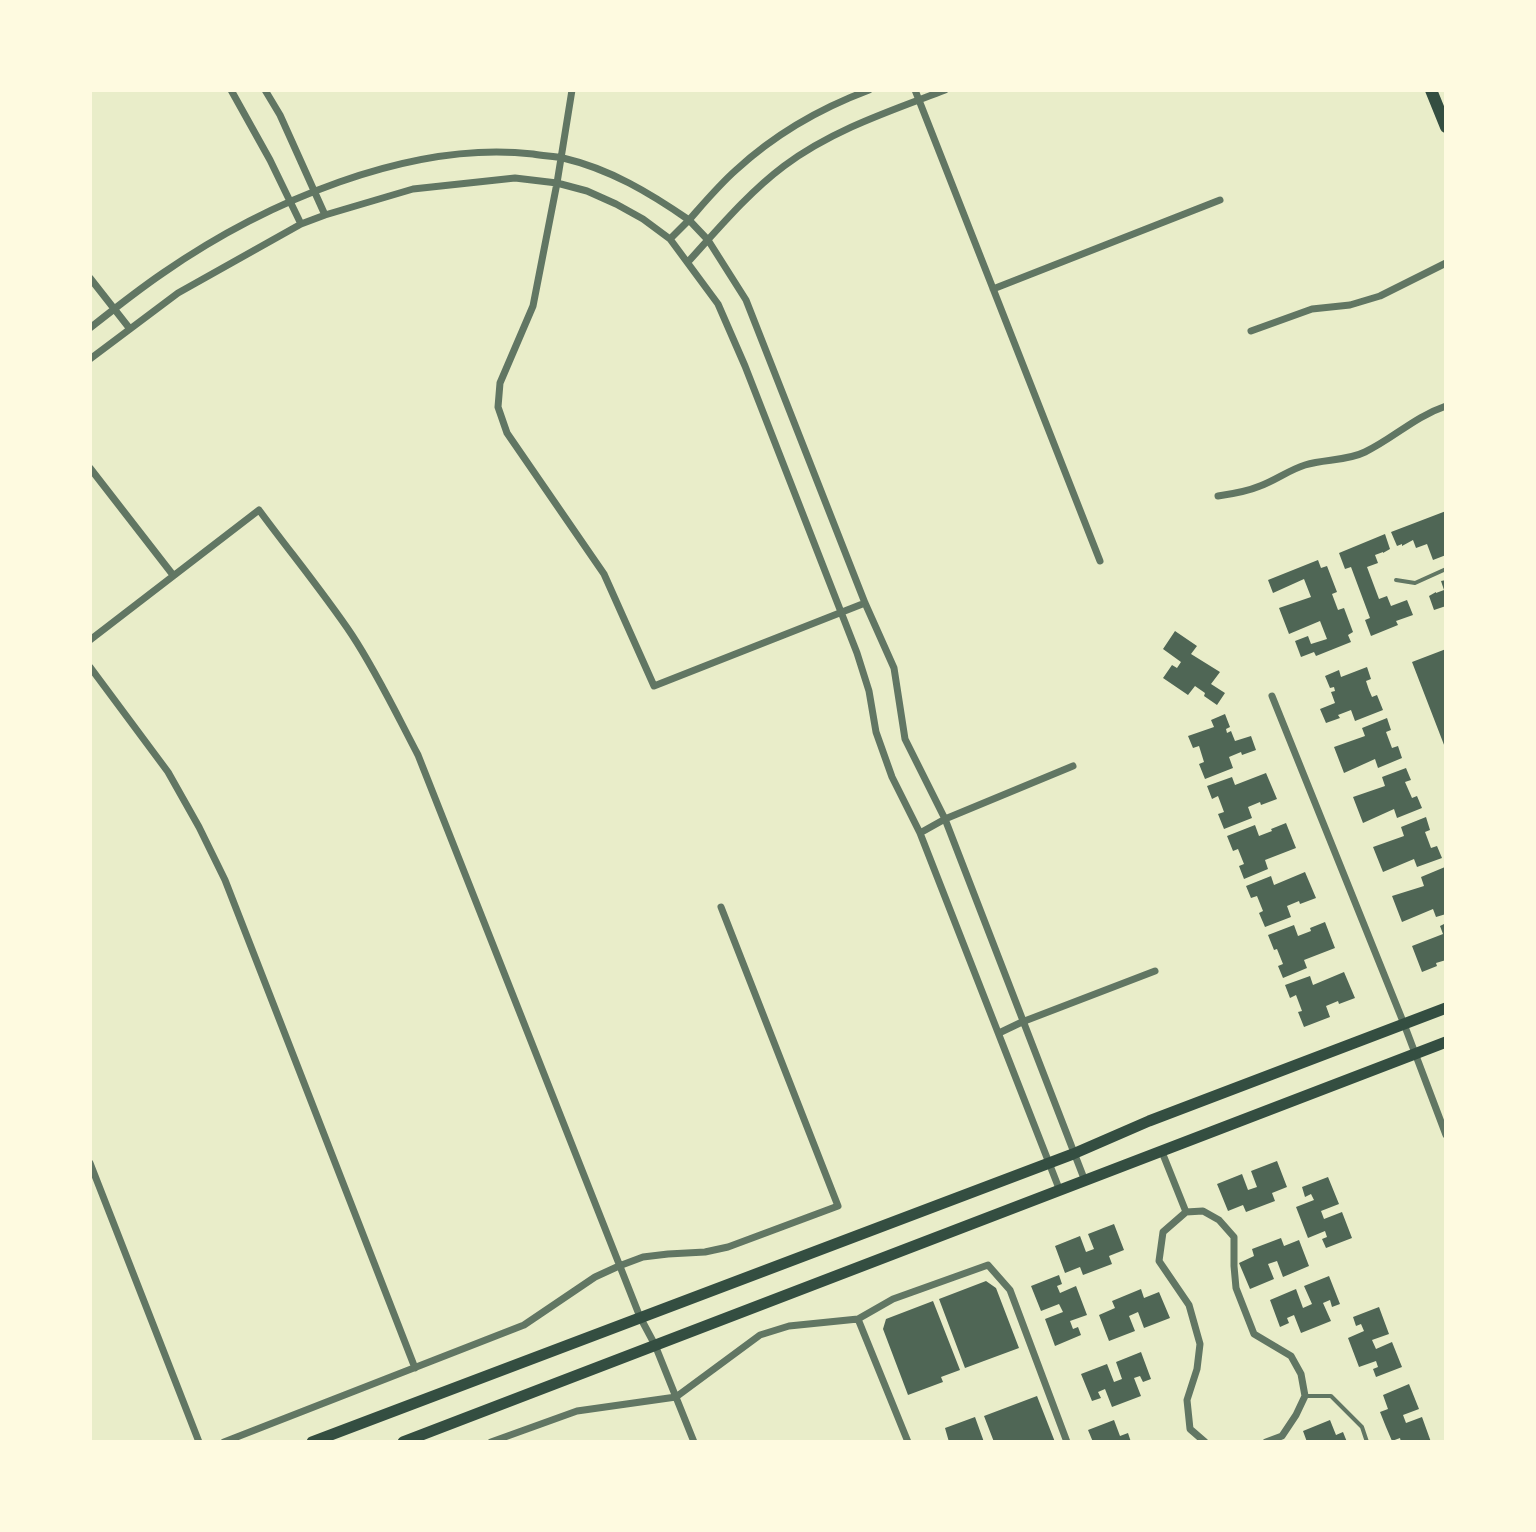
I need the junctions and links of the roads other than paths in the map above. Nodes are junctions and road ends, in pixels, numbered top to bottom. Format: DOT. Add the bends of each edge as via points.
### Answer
graph roads {
  1 [pos="231,90"];
  2 [pos="265,90"];
  3 [pos="572,90"];
  4 [pos="869,90"];
  5 [pos="915,90"];
  6 [pos="945,90"];
  7 [pos="1431,90"];
  8 [pos="919,100"];
  9 [pos="1446,127"];
  10 [pos="562,158"];
  11 [pos="557,183"];
  12 [pos="315,191"];
  13 [pos="1220,200"];
  14 [pos="290,201"];
  15 [pos="325,215"];
  16 [pos="689,220"];
  17 [pos="301,224"];
  18 [pos="670,239"];
  19 [pos="708,240"];
  20 [pos="688,262"];
  21 [pos="1446,263"];
  22 [pos="90,278"];
  23 [pos="993,289"];
  24 [pos="114,309"];
  25 [pos="90,328"];
  26 [pos="130,329"];
  27 [pos="1251,331"];
  28 [pos="90,359"];
  29 [pos="1446,406"];
  30 [pos="90,468"];
  31 [pos="1218,496"];
  32 [pos="1100,561"];
  33 [pos="1446,569"];
  34 [pos="173,575"];
  35 [pos="1396,580"];
  36 [pos="865,603"];
  37 [pos="841,612"];
  38 [pos="90,640"];
  39 [pos="90,667"];
  40 [pos="1272,696"];
  41 [pos="1073,766"];
  42 [pos="945,819"];
  43 [pos="920,833"];
  44 [pos="721,907"];
  45 [pos="1155,971"];
  46 [pos="1446,1008"];
  47 [pos="1022,1022"];
  48 [pos="1404,1024"];
  49 [pos="999,1033"];
  50 [pos="1446,1042"];
  51 [pos="1415,1054"];
  52 [pos="1446,1135"];
  53 [pos="1162,1152"];
  54 [pos="1073,1154"];
  55 [pos="90,1163"];
  56 [pos="1049,1163"];
  57 [pos="1085,1181"];
  58 [pos="1060,1191"];
  59 [pos="1186,1212"];
  60 [pos="619,1266"];
  61 [pos="640,1317"];
  62 [pos="858,1319"];
  63 [pos="655,1345"];
  64 [pos="415,1368"];
  65 [pos="1305,1396"];
  66 [pos="676,1397"];
  67 [pos="199,1442"];
  68 [pos="224,1442"];
  69 [pos="312,1442"];
  70 [pos="403,1442"];
  71 [pos="491,1442"];
  72 [pos="694,1442"];
  73 [pos="908,1442"];
  74 [pos="1067,1442"];
  75 [pos="1205,1442"];
  76 [pos="1266,1442"];
  77 [pos="1367,1442"];
  1 -- 14 [label="street"];
  2 -- 12 [label="street"];
  3 -- 10 [label="street"];
  4 -- 16 [label="street" via="827,108 767,145 735,170"];
  5 -- 8 [label="street"];
  6 -- 8 [label="street"];
  7 -- 9 [label="main road"];
  8 -- 19 [label="street" via="812,147 754,192"];
  8 -- 23 [label="street"];
  10 -- 11 [label="street"];
  10 -- 12 [label="street" via="505,151 442,156"];
  10 -- 16 [label="street" via="625,180"];
  11 -- 15 [label="street" via="515,178 413,189"];
  11 -- 18 [label="street" via="616,204"];
  11 -- 37 [label="street" via="533,306 500,383 498,407 507,433 604,574 654,686"];
  12 -- 14 [label="street"];
  12 -- 15 [label="street"];
  13 -- 23 [label="street"];
  14 -- 17 [label="street"];
  14 -- 24 [label="street" via="200,249"];
  15 -- 17 [label="street"];
  16 -- 18 [label="street"];
  16 -- 19 [label="street"];
  17 -- 26 [label="street" via="178,293"];
  18 -- 20 [label="street"];
  19 -- 20 [label="street"];
  19 -- 36 [label="street" via="746,300"];
  20 -- 37 [label="street" via="718,304"];
  21 -- 27 [label="street" via="1380,296 1312,309"];
  22 -- 24 [label="street"];
  23 -- 32 [label="street"];
  24 -- 25 [label="street"];
  24 -- 26 [label="street"];
  26 -- 28 [label="street"];
  29 -- 31 [label="street" via="1356,456 1300,466 1259,487"];
  30 -- 34 [label="street"];
  33 -- 35 [label="lane" via="1415,583"];
  34 -- 38 [label="street"];
  34 -- 60 [label="street" via="259,510 353,637 418,755"];
  36 -- 37 [label="street"];
  36 -- 42 [label="street" via="894,668 905,739"];
  37 -- 43 [label="street" via="892,777"];
  39 -- 64 [label="street" via="168,772 225,880"];
  40 -- 48 [label="street"];
  41 -- 42 [label="street"];
  42 -- 43 [label="street"];
  42 -- 47 [label="street"];
  43 -- 49 [label="street"];
  44 -- 60 [label="street" via="838,1206 728,1247 643,1257"];
  45 -- 47 [label="street"];
  46 -- 48 [label="main road"];
  47 -- 49 [label="street"];
  47 -- 54 [label="street"];
  48 -- 51 [label="street"];
  48 -- 54 [label="main road"];
  49 -- 56 [label="street"];
  50 -- 51 [label="main road"];
  51 -- 52 [label="street"];
  51 -- 53 [label="main road"];
  53 -- 57 [label="main road"];
  53 -- 59 [label="street"];
  54 -- 56 [label="main road"];
  54 -- 57 [label="street"];
  55 -- 67 [label="street"];
  56 -- 58 [label="street"];
  56 -- 61 [label="main road"];
  57 -- 58 [label="main road"];
  58 -- 63 [label="main road"];
  59 -- 65 [label="street" via="1203,1211 1234,1237 1236,1288 1254,1334 1291,1356"];
  59 -- 75 [label="street" via="1163,1232 1159,1261 1189,1305 1200,1344 1187,1400 1190,1429"];
  60 -- 61 [label="street"];
  60 -- 64 [label="street" via="524,1325"];
  61 -- 63 [label="street"];
  61 -- 69 [label="main road"];
  62 -- 66 [label="street" via="789,1326 760,1335"];
  62 -- 73 [label="street"];
  62 -- 74 [label="street" via="893,1299 988,1265 1010,1290"];
  63 -- 66 [label="street"];
  63 -- 70 [label="main road"];
  64 -- 68 [label="street"];
  65 -- 76 [label="street" via="1282,1436"];
  65 -- 77 [label="lane" via="1331,1396 1362,1427"];
  66 -- 71 [label="street" via="577,1411"];
  66 -- 72 [label="street"];
}
